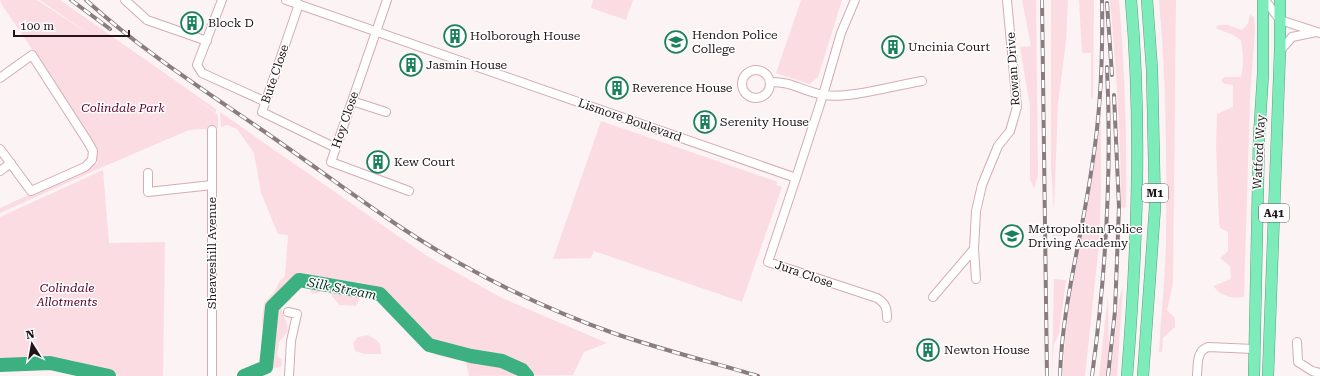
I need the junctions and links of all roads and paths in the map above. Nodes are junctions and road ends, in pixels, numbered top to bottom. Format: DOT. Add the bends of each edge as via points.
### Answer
graph roads {
  1 [pos="125,0"];
  2 [pos="222,0"];
  3 [pos="286,0"];
  4 [pos="387,0"];
  5 [pos="855,0"];
  6 [pos="1007,0"];
  7 [pos="1264,0"];
  8 [pos="1280,0"];
  9 [pos="299,4"];
  10 [pos="1132,5"];
  11 [pos="1148,5"];
  12 [pos="1280,20"];
  13 [pos="376,31"];
  14 [pos="1318,32"];
  15 [pos="207,41"];
  16 [pos="1263,48"];
  17 [pos="1280,51"];
  18 [pos="0,78"];
  19 [pos="922,81"];
  20 [pos="770,82"];
  21 [pos="824,95"];
  22 [pos="352,101"];
  23 [pos="266,102"];
  24 [pos="386,112"];
  25 [pos="212,130"];
  26 [pos="336,148"];
  27 [pos="0,149"];
  28 [pos="11,163"];
  29 [pos="0,171"];
  30 [pos="148,172"];
  31 [pos="796,178"];
  32 [pos="212,185"];
  33 [pos="409,191"];
  34 [pos="974,249"];
  35 [pos="976,279"];
  36 [pos="933,296"];
  37 [pos="288,312"];
  38 [pos="887,318"];
  39 [pos="1297,342"];
  40 [pos="1254,349"];
  41 [pos="1320,373"];
  42 [pos="212,376"];
  43 [pos="289,376"];
  44 [pos="1127,376"];
  45 [pos="1143,376"];
  46 [pos="1197,376"];
  47 [pos="1254,376"];
  48 [pos="1268,376"];
  1 -- 15 [label="street" via="147,20"];
  2 -- 15 [label="street"];
  3 -- 9 [label="street, Lismore Boulevard"];
  4 -- 13 [label="street, Hoy Close"];
  5 -- 21 [label="street" via="841,33"];
  6 -- 34 [label="street, Rowan Drive" via="1017,107 1010,131 998,146 982,185 976,211"];
  7 -- 12 [label="street"];
  7 -- 16 [label="highway, Watford Way / A41"];
  8 -- 12 [label="highway, Watford Way / A41"];
  9 -- 13 [label="street, Lismore Boulevard"];
  9 -- 23 [label="street, Bute Close"];
  10 -- 44 [label="highway, M1" via="1136,62 1138,188 1135,278"];
  11 -- 45 [label="highway, M1" via="1155,207"];
  12 -- 14 [label="street"];
  12 -- 16 [label="highway, A41" via="1270,26 1270,35"];
  12 -- 17 [label="highway, Watford Way / A41"];
  13 -- 22 [label="street, Hoy Close"];
  13 -- 31 [label="street, Lismore Boulevard"];
  14 -- 17 [label="street" via="1292,38"];
  15 -- 23 [label="street" via="197,64 202,73"];
  16 -- 40 [label="highway, Watford Way / A41"];
  17 -- 48 [label="highway, Watford Way / A41"];
  18 -- 28 [label="street" via="32,55 58,92 93,151 92,160 85,167 31,191"];
  19 -- 21 [label="street" via="843,95"];
  20 -- 21 [label="street" via="783,81"];
  21 -- 31 [label="street"];
  22 -- 24 [label="street"];
  22 -- 26 [label="street, Hoy Close"];
  23 -- 26 [label="street, Bute Close" via="262,112"];
  25 -- 32 [label="street, Sheaveshill Avenue"];
  26 -- 33 [label="street, Hoy Close" via="331,162"];
  27 -- 28 [label="street"];
  28 -- 29 [label="street"];
  30 -- 32 [label="street" via="148,192"];
  31 -- 38 [label="street, Jura Close" via="768,262 877,298 887,308"];
  32 -- 42 [label="street, Sheaveshill Avenue"];
  34 -- 35 [label="street, Rowan Drive"];
  34 -- 36 [label="street"];
  37 -- 43 [label="street" via="297,314"];
  39 -- 41 [label="street" via="1298,362"];
  40 -- 46 [label="street" via="1204,348 1199,354"];
  40 -- 47 [label="highway, Watford Way / A41"];
}
